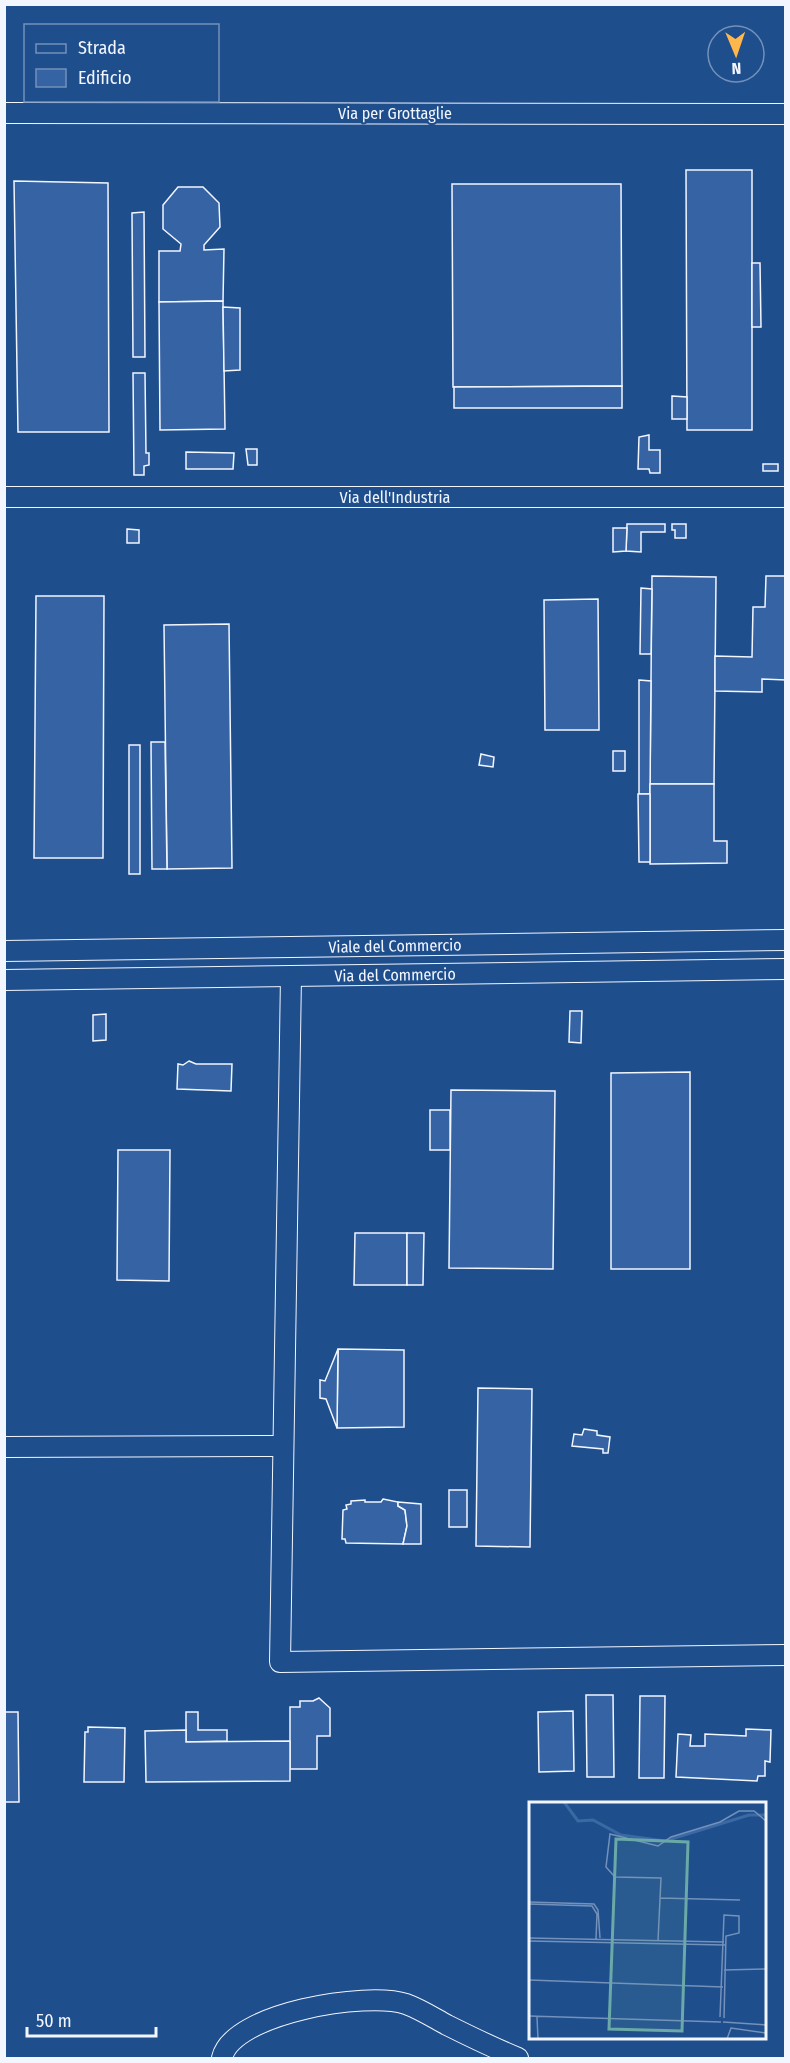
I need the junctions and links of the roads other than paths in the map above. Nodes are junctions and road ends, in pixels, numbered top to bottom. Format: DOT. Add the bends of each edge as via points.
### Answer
graph roads {
  1 [pos="4,112"];
  2 [pos="786,114"];
  3 [pos="4,497"];
  4 [pos="786,497"];
  5 [pos="786,940"];
  6 [pos="4,951"];
  7 [pos="786,969"];
  8 [pos="291,976"];
  9 [pos="4,981"];
  10 [pos="283,1446"];
  11 [pos="4,1447"];
  12 [pos="786,1655"];
  13 [pos="223,2055"];
  14 [pos="518,2058"];
  1 -- 2 [label="street, Via per Grottaglie"];
  3 -- 4 [label="street, Via dell'Industria"];
  5 -- 6 [label="street, Viale del Commercio"];
  7 -- 8 [label="street, Via del Commercio"];
  8 -- 9 [label="street, Via del Commercio"];
  8 -- 10 [label="street"];
  10 -- 11 [label="street"];
  10 -- 12 [label="street" via="280,1662"];
  13 -- 14 [label="street" via="245,2031 280,2016 331,2002 369,2000 405,2004"];
}
